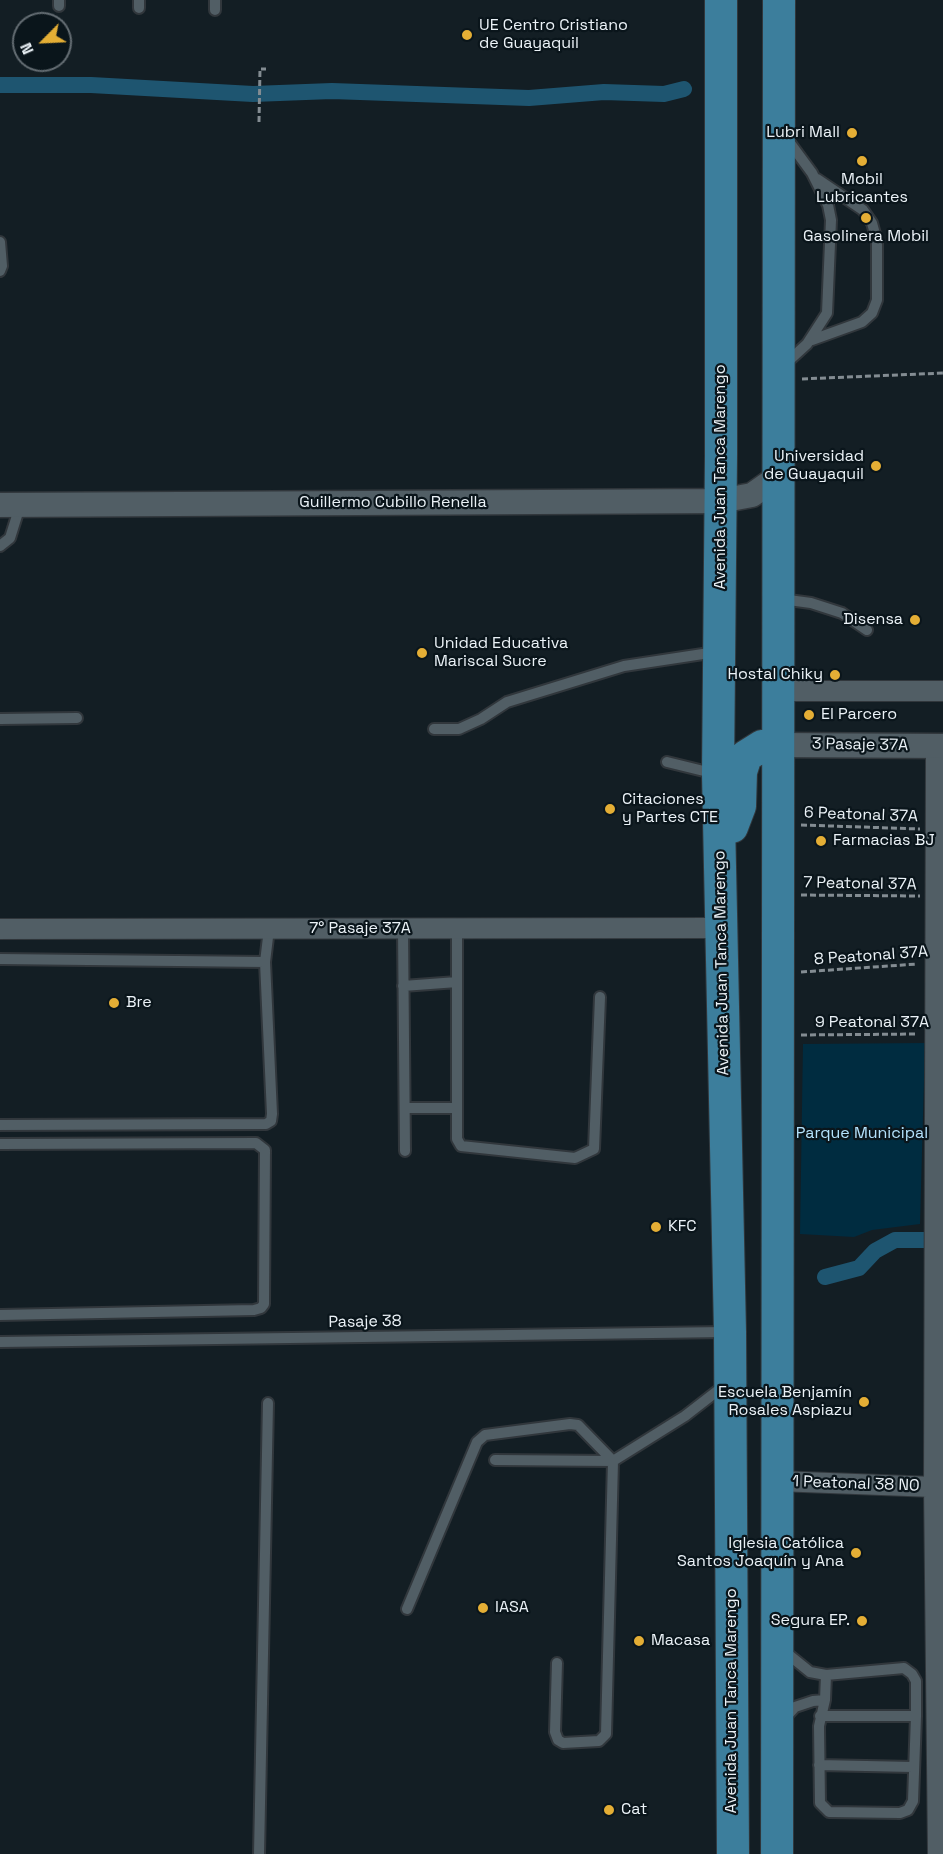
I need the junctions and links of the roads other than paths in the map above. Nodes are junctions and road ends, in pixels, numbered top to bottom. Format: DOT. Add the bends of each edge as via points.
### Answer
graph roads {
  1 [pos="721,0"];
  2 [pos="779,0"];
  3 [pos="779,129"];
  4 [pos="812,173"];
  5 [pos="0,242"];
  6 [pos="0,271"];
  7 [pos="807,344"];
  8 [pos="779,375"];
  9 [pos="779,476"];
  10 [pos="720,501"];
  11 [pos="10,505"];
  12 [pos="0,546"];
  13 [pos="778,598"];
  14 [pos="867,630"];
  15 [pos="720,652"];
  16 [pos="778,691"];
  17 [pos="943,691"];
  18 [pos="77,718"];
  19 [pos="0,719"];
  20 [pos="434,729"];
  21 [pos="777,745"];
  22 [pos="940,746"];
  23 [pos="667,762"];
  24 [pos="718,774"];
  25 [pos="720,863"];
  26 [pos="404,928"];
  27 [pos="720,928"];
  28 [pos="0,929"];
  29 [pos="268,929"];
  30 [pos="457,929"];
  31 [pos="0,959"];
  32 [pos="265,962"];
  33 [pos="457,982"];
  34 [pos="403,986"];
  35 [pos="600,997"];
  36 [pos="457,1107"];
  37 [pos="405,1108"];
  38 [pos="0,1125"];
  39 [pos="0,1144"];
  40 [pos="405,1151"];
  41 [pos="939,1162"];
  42 [pos="939,1222"];
  43 [pos="939,1276"];
  44 [pos="0,1314"];
  45 [pos="730,1332"];
  46 [pos="0,1342"];
  47 [pos="730,1381"];
  48 [pos="268,1403"];
  49 [pos="495,1460"];
  50 [pos="613,1461"];
  51 [pos="777,1481"];
  52 [pos="934,1487"];
  53 [pos="407,1609"];
  54 [pos="778,1644"];
  55 [pos="557,1664"];
  56 [pos="826,1675"];
  57 [pos="825,1701"];
  58 [pos="820,1716"];
  59 [pos="916,1716"];
  60 [pos="777,1725"];
  61 [pos="819,1765"];
  62 [pos="913,1767"];
  63 [pos="260,1854"];
  64 [pos="713,1854"];
  65 [pos="733,1854"];
  66 [pos="777,1854"];
  67 [pos="938,1854"];
  1 -- 10 [label="main road, Avenida Juan Tanca Marengo"];
  2 -- 3 [label="main road"];
  3 -- 4 [label="lane"];
  3 -- 8 [label="main road"];
  4 -- 7 [label="lane" via="831,220 827,313"];
  4 -- 7 [label="lane" via="824,186 863,210 872,224 877,241 878,300 862,322 820,335"];
  5 -- 6 [label="lane"];
  7 -- 8 [label="lane"];
  8 -- 9 [label="main road"];
  9 -- 10 [label="street, Guillermo Cubillo Renella" via="752,495"];
  9 -- 13 [label="main road"];
  10 -- 11 [label="street, Guillermo Cubillo Renella"];
  10 -- 15 [label="main road, Avenida Juan Tanca Marengo"];
  11 -- 12 [label="lane" via="10,538"];
  13 -- 14 [label="lane" via="842,612"];
  13 -- 16 [label="main road"];
  15 -- 20 [label="lane" via="624,666 507,702 459,729"];
  15 -- 24 [label="main road, Avenida Juan Tanca Marengo"];
  16 -- 17 [label="street"];
  16 -- 21 [label="main road"];
  18 -- 19 [label="lane"];
  21 -- 22 [label="street, 3 Pasaje 37A"];
  21 -- 25 [label="main road" via="762,746 746,756 741,772 740,806"];
  21 -- 51 [label="main road"];
  22 -- 41 [label="street" via="936,830"];
  23 -- 24 [label="lane"];
  24 -- 25 [label="main road, Avenida Juan Tanca Marengo"];
  25 -- 27 [label="main road, Avenida Juan Tanca Marengo"];
  26 -- 29 [label="street, 7° Pasaje 37A"];
  26 -- 30 [label="street, 7° Pasaje 37A"];
  26 -- 34 [label="lane"];
  27 -- 30 [label="street, 7° Pasaje 37A"];
  27 -- 45 [label="main road, Avenida Juan Tanca Marengo"];
  28 -- 29 [label="street, 7° Pasaje 37A"];
  29 -- 32 [label="lane"];
  30 -- 33 [label="lane"];
  31 -- 32 [label="lane"];
  32 -- 38 [label="lane" via="271,1121"];
  33 -- 34 [label="lane"];
  33 -- 36 [label="lane"];
  34 -- 37 [label="lane"];
  35 -- 36 [label="lane" via="594,1149 575,1158 462,1146 457,1139"];
  36 -- 37 [label="lane"];
  37 -- 40 [label="lane"];
  39 -- 44 [label="lane" via="256,1143 265,1150 261,1308"];
  41 -- 42 [label="street"];
  42 -- 43 [label="street"];
  43 -- 52 [label="street"];
  45 -- 46 [label="lane, Pasaje 38"];
  45 -- 47 [label="main road, Avenida Juan Tanca Marengo"];
  47 -- 50 [label="lane" via="685,1416"];
  47 -- 65 [label="main road, Avenida Juan Tanca Marengo"];
  48 -- 63 [label="lane"];
  49 -- 50 [label="lane"];
  50 -- 53 [label="lane" via="578,1425 485,1435 477,1442"];
  50 -- 55 [label="lane" via="606,1734 599,1741 558,1740"];
  51 -- 52 [label="street, 1 Peatonal 38 NO"];
  51 -- 54 [label="main road"];
  52 -- 67 [label="street"];
  54 -- 56 [label="lane" via="810,1672"];
  54 -- 60 [label="main road"];
  56 -- 57 [label="lane"];
  56 -- 59 [label="lane" via="904,1668 916,1681"];
  57 -- 58 [label="lane"];
  57 -- 60 [label="lane" via="795,1707"];
  58 -- 59 [label="lane"];
  58 -- 61 [label="lane"];
  59 -- 62 [label="lane"];
  60 -- 66 [label="main road"];
  61 -- 62 [label="lane"];
  61 -- 62 [label="lane" via="820,1803 829,1812 900,1814 913,1801"];
  64 -- 65 [label="street"];
}
